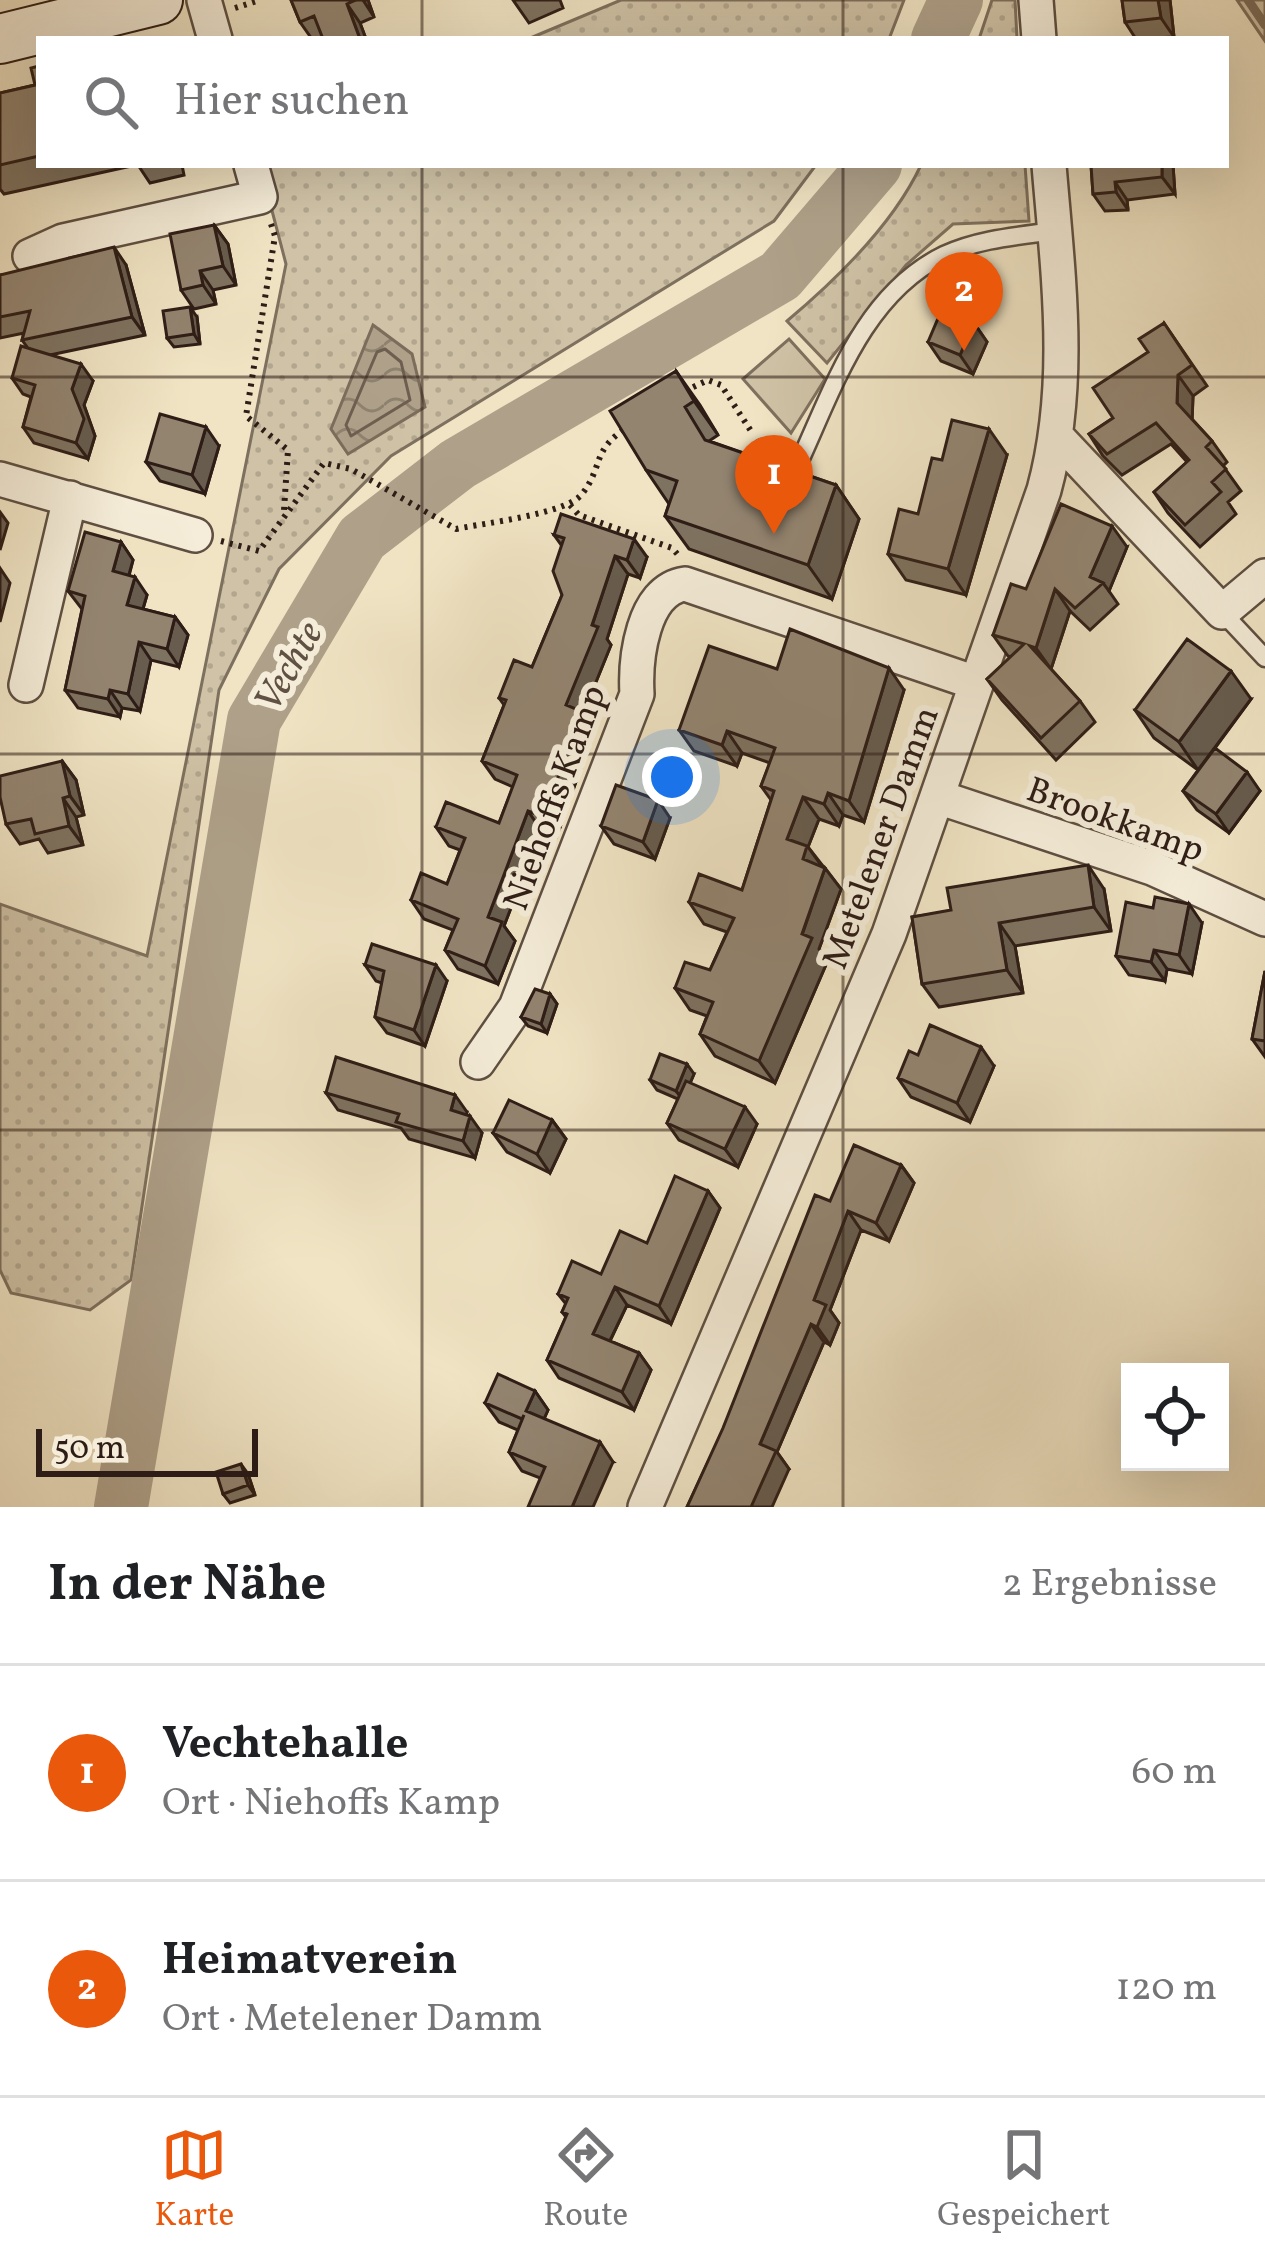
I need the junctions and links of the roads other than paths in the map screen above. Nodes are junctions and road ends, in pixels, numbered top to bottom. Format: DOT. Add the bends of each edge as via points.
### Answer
graph roads {
  1 [pos="158,0"];
  2 [pos="1036,0"];
  3 [pos="220,4"];
  4 [pos="215,36"];
  5 [pos="1039,36"];
  6 [pos="0,39"];
  7 [pos="1049,168"];
  8 [pos="255,181"];
  9 [pos="1054,231"];
  10 [pos="30,256"];
  11 [pos="1058,438"];
  12 [pos="762,448"];
  13 [pos="0,478"];
  14 [pos="70,498"];
  15 [pos="195,535"];
  16 [pos="1265,576"];
  17 [pos="1222,612"];
  18 [pos="1265,658"];
  19 [pos="976,683"];
  20 [pos="26,686"];
  21 [pos="938,797"];
  22 [pos="1265,920"];
  23 [pos="478,1062"];
  24 [pos="646,1507"];
  1 -- 6 [label="main road"];
  2 -- 5 [label="street"];
  3 -- 4 [label="street"];
  7 -- 9 [label="street, Metelener Damm"];
  8 -- 10 [label="street"];
  9 -- 11 [label="street, Metelener Damm" via="1064,382"];
  9 -- 12 [label="lane" via="983,242 912,275 860,334 797,467"];
  11 -- 17 [label="street"];
  11 -- 19 [label="street, Metelener Damm"];
  13 -- 14 [label="street"];
  14 -- 15 [label="street"];
  14 -- 20 [label="street"];
  16 -- 17 [label="street"];
  17 -- 18 [label="lane"];
  19 -- 21 [label="street, Metelener Damm"];
  19 -- 23 [label="street, Niehoffs Kamp" via="685,584 670,586 635,659 638,694 516,1007"];
  21 -- 22 [label="street, Brookkamp" via="1152,868"];
  21 -- 24 [label="street, Metelener Damm" via="889,934"];
}
